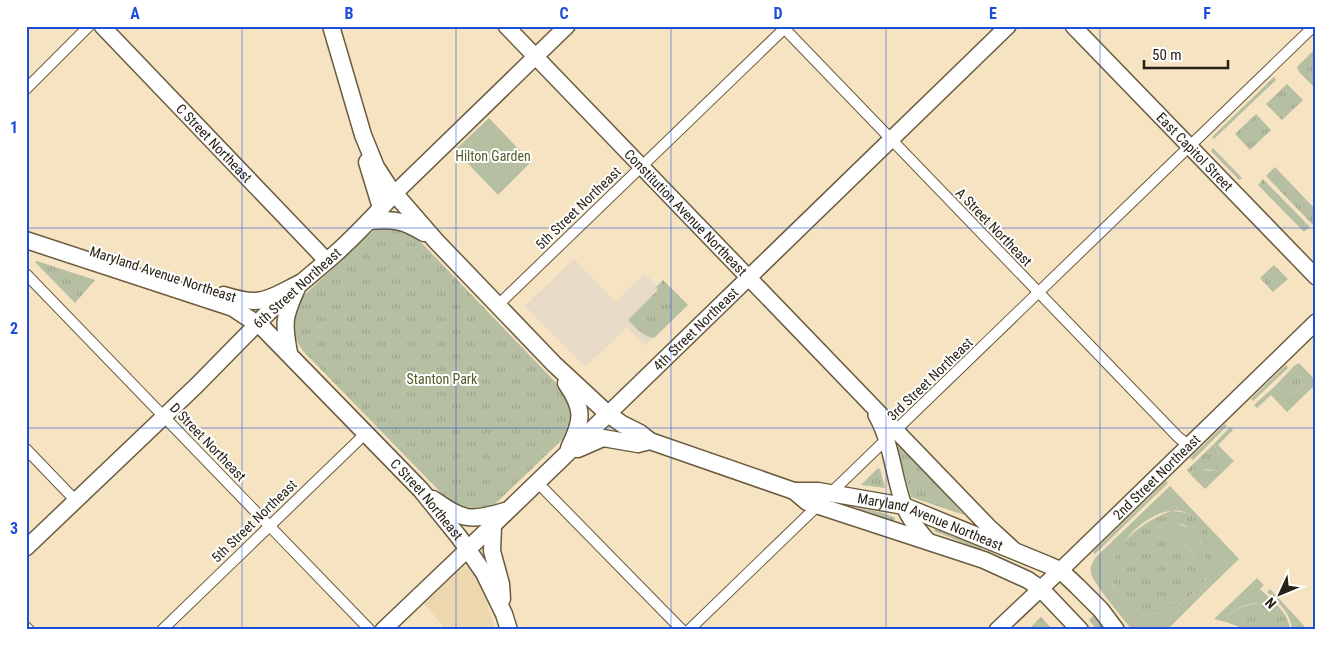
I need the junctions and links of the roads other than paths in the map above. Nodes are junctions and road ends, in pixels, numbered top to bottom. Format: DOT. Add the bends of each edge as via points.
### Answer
graph roads {
  1 [pos="89,26"];
  2 [pos="102,26"];
  3 [pos="331,26"];
  4 [pos="506,26"];
  5 [pos="567,26"];
  6 [pos="1008,26"];
  7 [pos="1073,26"];
  8 [pos="1314,26"];
  9 [pos="784,27"];
  10 [pos="535,57"];
  11 [pos="26,89"];
  12 [pos="363,135"];
  13 [pos="892,140"];
  14 [pos="1189,147"];
  15 [pos="641,167"];
  16 [pos="394,194"];
  17 [pos="381,208"];
  18 [pos="369,222"];
  19 [pos="26,228"];
  20 [pos="26,240"];
  21 [pos="436,242"];
  22 [pos="327,261"];
  23 [pos="26,274"];
  24 [pos="1316,277"];
  25 [pos="748,278"];
  26 [pos="300,283"];
  27 [pos="1039,292"];
  28 [pos="497,306"];
  29 [pos="1316,322"];
  30 [pos="257,324"];
  31 [pos="289,353"];
  32 [pos="554,364"];
  33 [pos="608,414"];
  34 [pos="163,416"];
  35 [pos="366,433"];
  36 [pos="891,435"];
  37 [pos="650,441"];
  38 [pos="1188,445"];
  39 [pos="26,449"];
  40 [pos="565,456"];
  41 [pos="538,482"];
  42 [pos="421,490"];
  43 [pos="794,491"];
  44 [pos="830,494"];
  45 [pos="76,501"];
  46 [pos="818,506"];
  47 [pos="904,506"];
  48 [pos="508,510"];
  49 [pos="269,526"];
  50 [pos="492,526"];
  51 [pos="928,541"];
  52 [pos="26,548"];
  53 [pos="468,549"];
  54 [pos="1012,549"];
  55 [pos="1060,570"];
  56 [pos="1040,589"];
  57 [pos="504,614"];
  58 [pos="162,630"];
  59 [pos="370,630"];
  60 [pos="383,630"];
  61 [pos="509,630"];
  62 [pos="682,630"];
  63 [pos="689,630"];
  64 [pos="998,630"];
  65 [pos="1080,630"];
  66 [pos="1116,630"];
  1 -- 11 [label="street"];
  2 -- 22 [label="main road, C Street Northeast"];
  3 -- 12 [label="main road"];
  4 -- 10 [label="main road, Constitution Avenue Northeast"];
  5 -- 10 [label="main road, 6th Street Northeast"];
  6 -- 13 [label="main road, 4th Street Northeast"];
  7 -- 14 [label="main road, East Capitol Street"];
  8 -- 14 [label="street, 3rd Street Northeast"];
  9 -- 13 [label="street, A Street Northeast"];
  9 -- 15 [label="street, 5th Street Northeast"];
  10 -- 15 [label="main road, Constitution Avenue Northeast"];
  10 -- 16 [label="main road, 6th Street Northeast"];
  12 -- 16 [label="main road" via="380,173"];
  12 -- 17 [label="main road" via="370,174"];
  13 -- 25 [label="main road, 4th Street Northeast"];
  13 -- 27 [label="street, A Street Northeast"];
  14 -- 24 [label="main road, East Capitol Street"];
  14 -- 27 [label="street, 3rd Street Northeast"];
  15 -- 25 [label="main road, Constitution Avenue Northeast"];
  15 -- 28 [label="street, 5th Street Northeast"];
  16 -- 17 [label="main road, 6th Street Northeast"];
  16 -- 21 [label="main road"];
  17 -- 18 [label="main road, 6th Street Northeast"];
  18 -- 21 [label="main road" via="403,222"];
  18 -- 22 [label="main road, 6th Street Northeast"];
  19 -- 26 [label="main road, Maryland Avenue Northeast" via="250,302 264,301"];
  20 -- 30 [label="main road, Maryland Avenue Northeast" via="233,308"];
  21 -- 28 [label="main road"];
  22 -- 26 [label="main road, 6th Street Northeast"];
  23 -- 34 [label="street, D Street Northeast"];
  25 -- 33 [label="main road, 4th Street Northeast"];
  25 -- 36 [label="main road, Constitution Avenue Northeast" via="865,399"];
  26 -- 30 [label="main road, 6th Street Northeast"];
  26 -- 31 [label="main road" via="285,321"];
  27 -- 36 [label="street, 3rd Street Northeast"];
  27 -- 38 [label="street, A Street Northeast"];
  28 -- 32 [label="main road"];
  29 -- 38 [label="main road, 2nd Street Northeast"];
  30 -- 31 [label="main road, C Street Northeast"];
  30 -- 34 [label="main road, 6th Street Northeast"];
  31 -- 35 [label="main road, C Street Northeast"];
  32 -- 33 [label="main road"];
  32 -- 40 [label="main road" via="575,396 579,410 578,427"];
  33 -- 37 [label="main road, Maryland Avenue Northeast"];
  33 -- 40 [label="main road, 4th Street Northeast"];
  34 -- 45 [label="main road, 6th Street Northeast"];
  34 -- 49 [label="street, D Street Northeast"];
  35 -- 42 [label="main road, C Street Northeast"];
  35 -- 49 [label="street, 5th Street Northeast"];
  36 -- 44 [label="street, 3rd Street Northeast"];
  36 -- 47 [label="main road, Constitution Avenue Northeast"];
  36 -- 54 [label="main road, Constitution Avenue Northeast"];
  37 -- 40 [label="main road, Maryland Avenue Northeast" via="638,444 602,438"];
  37 -- 43 [label="main road, Maryland Avenue Northeast"];
  38 -- 55 [label="main road, 2nd Street Northeast"];
  39 -- 45 [label="street"];
  40 -- 41 [label="main road, 4th Street Northeast"];
  41 -- 48 [label="main road, 4th Street Northeast"];
  41 -- 62 [label="street"];
  42 -- 48 [label="main road" via="466,518"];
  42 -- 53 [label="main road, C Street Northeast"];
  43 -- 44 [label="main road, Maryland Avenue Northeast"];
  43 -- 46 [label="main road, Maryland Avenue Northeast"];
  44 -- 46 [label="street, 3rd Street Northeast"];
  44 -- 47 [label="main road, Maryland Avenue Northeast"];
  45 -- 52 [label="main road, 6th Street Northeast"];
  46 -- 51 [label="main road, Maryland Avenue Northeast"];
  46 -- 63 [label="street, 3rd Street Northeast"];
  47 -- 51 [label="main road, Constitution Avenue Northeast" via="911,521"];
  47 -- 54 [label="main road, Maryland Avenue Northeast"];
  48 -- 50 [label="main road, 4th Street Northeast"];
  49 -- 58 [label="street, 5th Street Northeast"];
  49 -- 59 [label="street, D Street Northeast"];
  50 -- 53 [label="main road, 4th Street Northeast"];
  50 -- 57 [label="main road" via="492,551 501,584"];
  51 -- 56 [label="main road, Maryland Avenue Northeast" via="984,560"];
  53 -- 57 [label="main road, C Street Northeast"];
  53 -- 60 [label="main road, 4th Street Northeast"];
  54 -- 55 [label="main road, Maryland Avenue Northeast"];
  55 -- 56 [label="main road, 2nd Street Northeast"];
  55 -- 66 [label="main road" via="1092,600"];
  56 -- 64 [label="main road, 2nd Street Northeast"];
  56 -- 65 [label="main road"];
  57 -- 61 [label="main road"];
}
